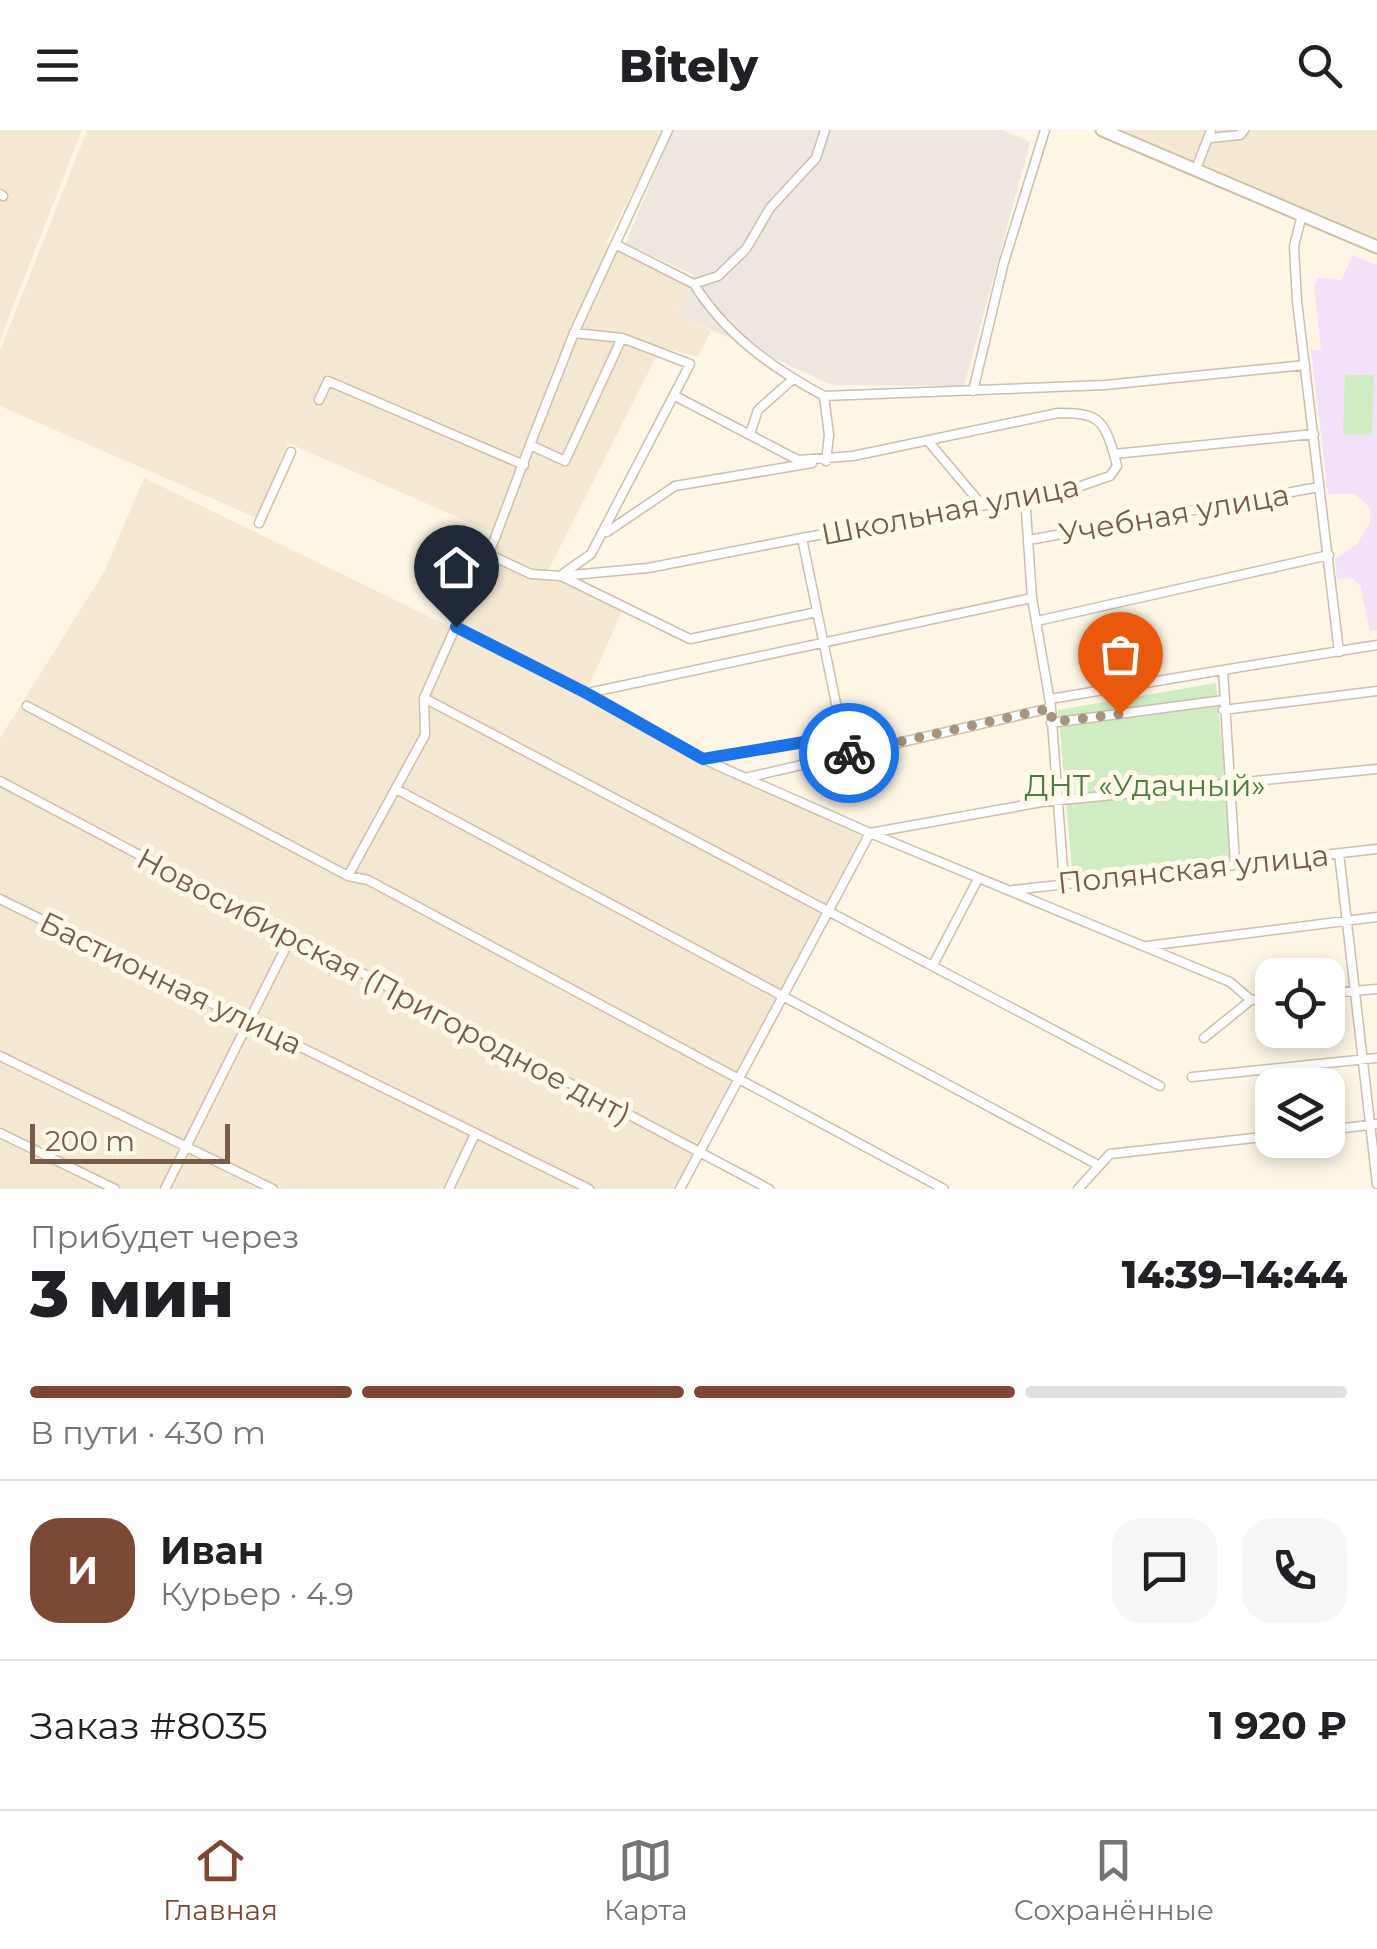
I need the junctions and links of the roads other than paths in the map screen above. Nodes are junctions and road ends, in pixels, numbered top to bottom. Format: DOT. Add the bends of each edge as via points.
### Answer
graph roads {
  1 [pos="668,130"];
  2 [pos="825,130"];
  3 [pos="1045,130"];
  4 [pos="1102,130"];
  5 [pos="1244,130"];
  6 [pos="1210,134"];
  7 [pos="1196,169"];
  8 [pos="1302,215"];
  9 [pos="615,244"];
  10 [pos="1377,247"];
  11 [pos="694,284"];
  12 [pos="574,333"];
  13 [pos="622,338"];
  14 [pos="1305,365"];
  15 [pos="793,379"];
  16 [pos="973,391"];
  17 [pos="677,396"];
  18 [pos="824,396"];
  19 [pos="320,400"];
  20 [pos="750,434"];
  21 [pos="1314,434"];
  22 [pos="928,441"];
  23 [pos="530,445"];
  24 [pos="291,452"];
  25 [pos="1114,454"];
  26 [pos="829,460"];
  27 [pos="524,465"];
  28 [pos="1319,487"];
  29 [pos="1025,496"];
  30 [pos="981,504"];
  31 [pos="260,524"];
  32 [pos="603,534"];
  33 [pos="802,538"];
  34 [pos="1029,540"];
  35 [pos="488,554"];
  36 [pos="1328,555"];
  37 [pos="561,576"];
  38 [pos="1032,598"];
  39 [pos="817,612"];
  40 [pos="1037,621"];
  41 [pos="456,627"];
  42 [pos="1377,645"];
  43 [pos="823,646"];
  44 [pos="1339,652"];
  45 [pos="1223,670"];
  46 [pos="1377,691"];
  47 [pos="588,694"];
  48 [pos="424,698"];
  49 [pos="1050,704"];
  50 [pos="1224,705"];
  51 [pos="27,706"];
  52 [pos="1052,722"];
  53 [pos="852,755"];
  54 [pos="703,759"];
  55 [pos="1377,769"];
  56 [pos="746,778"];
  57 [pos="0,781"];
  58 [pos="1230,784"];
  59 [pos="396,789"];
  60 [pos="1056,802"];
  61 [pos="870,833"];
  62 [pos="1377,849"];
  63 [pos="1339,853"];
  64 [pos="1236,862"];
  65 [pos="348,876"];
  66 [pos="978,879"];
  67 [pos="1064,883"];
  68 [pos="1009,891"];
  69 [pos="0,899"];
  70 [pos="828,909"];
  71 [pos="1377,917"];
  72 [pos="1347,920"];
  73 [pos="291,937"];
  74 [pos="1143,946"];
  75 [pos="934,966"];
  76 [pos="1377,989"];
  77 [pos="1354,991"];
  78 [pos="1345,992"];
  79 [pos="781,993"];
  80 [pos="1252,1000"];
  81 [pos="1255,1000"];
  82 [pos="247,1020"];
  83 [pos="1204,1038"];
  84 [pos="0,1056"];
  85 [pos="1377,1058"];
  86 [pos="1361,1060"];
  87 [pos="1302,1066"];
  88 [pos="1192,1077"];
  89 [pos="737,1078"];
  90 [pos="1160,1086"];
  91 [pos="1373,1125"];
  92 [pos="1345,1128"];
  93 [pos="0,1133"];
  94 [pos="476,1134"];
  95 [pos="1255,1138"];
  96 [pos="186,1147"];
  97 [pos="699,1153"];
  98 [pos="1098,1165"];
  99 [pos="1377,1184"];
  100 [pos="115,1189"];
  101 [pos="165,1189"];
  102 [pos="274,1189"];
  103 [pos="449,1189"];
  104 [pos="589,1189"];
  105 [pos="680,1189"];
  106 [pos="769,1189"];
  107 [pos="944,1189"];
  108 [pos="1078,1189"];
  1 -- 9 [label="street"];
  2 -- 11 [label="street" via="816,158 770,208 746,248 718,276"];
  3 -- 16 [label="street"];
  4 -- 7 [label="main road"];
  5 -- 6 [label="street"];
  6 -- 7 [label="street"];
  7 -- 8 [label="main road"];
  8 -- 10 [label="main road"];
  8 -- 14 [label="street" via="1294,246"];
  9 -- 11 [label="street"];
  9 -- 12 [label="street"];
  11 -- 15 [label="street" via="716,320"];
  12 -- 13 [label="street"];
  12 -- 23 [label="street"];
  13 -- 17 [label="street" via="690,364"];
  13 -- 23 [label="street" via="565,461"];
  14 -- 16 [label="street"];
  14 -- 21 [label="street"];
  15 -- 18 [label="street"];
  15 -- 20 [label="street" via="758,410"];
  16 -- 18 [label="street"];
  17 -- 20 [label="street"];
  17 -- 32 [label="street"];
  18 -- 26 [label="street"];
  19 -- 27 [label="street" via="328,382"];
  20 -- 26 [label="street" via="798,460"];
  21 -- 25 [label="street, Школьная улица"];
  21 -- 28 [label="street"];
  22 -- 25 [label="street" via="1084,412 1106,428"];
  22 -- 26 [label="street"];
  22 -- 30 [label="street"];
  23 -- 27 [label="street"];
  24 -- 31 [label="street"];
  25 -- 29 [label="street, Школьная улица" via="1117,466 1110,476"];
  26 -- 32 [label="street" via="675,486"];
  27 -- 35 [label="street"];
  28 -- 34 [label="street, Учебная улица"];
  28 -- 36 [label="street"];
  29 -- 30 [label="street, Школьная улица"];
  29 -- 34 [label="street"];
  30 -- 33 [label="street, Школьная улица"];
  32 -- 37 [label="street" via="591,554"];
  33 -- 37 [label="street, Школьная улица" via="648,568"];
  33 -- 39 [label="street"];
  34 -- 38 [label="street"];
  35 -- 37 [label="street" via="531,574"];
  35 -- 41 [label="street"];
  36 -- 40 [label="street"];
  36 -- 44 [label="street"];
  37 -- 39 [label="street" via="690,639"];
  38 -- 40 [label="street"];
  38 -- 43 [label="street"];
  39 -- 43 [label="street"];
  40 -- 49 [label="street"];
  41 -- 47 [label="street"];
  41 -- 48 [label="street"];
  42 -- 44 [label="street"];
  43 -- 47 [label="street"];
  43 -- 53 [label="street"];
  44 -- 45 [label="street"];
  45 -- 49 [label="street"];
  45 -- 50 [label="street"];
  46 -- 50 [label="street"];
  47 -- 54 [label="street"];
  48 -- 59 [label="street" via="425,735"];
  48 -- 70 [label="street"];
  49 -- 52 [label="street"];
  49 -- 53 [label="street"];
  50 -- 52 [label="street"];
  50 -- 58 [label="street"];
  51 -- 65 [label="street"];
  52 -- 60 [label="street"];
  53 -- 54 [label="street" via="816,740"];
  53 -- 56 [label="street"];
  54 -- 56 [label="street"];
  55 -- 58 [label="street"];
  56 -- 61 [label="street"];
  57 -- 73 [label="street, Новосибирская (Пригородное днт)"];
  58 -- 60 [label="street"];
  58 -- 64 [label="street"];
  59 -- 65 [label="street"];
  59 -- 79 [label="street"];
  60 -- 61 [label="street"];
  60 -- 67 [label="street"];
  61 -- 66 [label="street"];
  61 -- 70 [label="street"];
  62 -- 63 [label="street, Полянская улица"];
  63 -- 64 [label="street, Полянская улица"];
  63 -- 72 [label="street"];
  64 -- 67 [label="street, Полянская улица"];
  65 -- 89 [label="street" via="368,880"];
  66 -- 68 [label="street"];
  66 -- 75 [label="street"];
  67 -- 68 [label="street, Полянская улица"];
  68 -- 74 [label="street"];
  69 -- 82 [label="street, Бастионная улица"];
  70 -- 75 [label="street"];
  70 -- 79 [label="street"];
  71 -- 72 [label="street"];
  72 -- 74 [label="street"];
  72 -- 77 [label="street"];
  73 -- 82 [label="street"];
  73 -- 97 [label="street, Новосибирская (Пригородное днт)"];
  74 -- 80 [label="street" via="1230,982"];
  75 -- 90 [label="street"];
  76 -- 77 [label="street"];
  77 -- 78 [label="street"];
  77 -- 86 [label="street"];
  79 -- 89 [label="street"];
  79 -- 98 [label="street"];
  80 -- 81 [label="street"];
  80 -- 83 [label="street"];
  82 -- 94 [label="street, Бастионная улица"];
  82 -- 96 [label="street"];
  84 -- 96 [label="street"];
  85 -- 86 [label="street"];
  86 -- 87 [label="street"];
  86 -- 91 [label="street"];
  87 -- 88 [label="street"];
  89 -- 97 [label="street"];
  89 -- 107 [label="street"];
  91 -- 92 [label="street"];
  91 -- 99 [label="street"];
  93 -- 100 [label="street"];
  94 -- 103 [label="street"];
  94 -- 104 [label="street, Бастионная улица"];
  95 -- 98 [label="street" via="1110,1154"];
  96 -- 101 [label="street"];
  96 -- 102 [label="street"];
  97 -- 105 [label="street"];
  97 -- 106 [label="street, Новосибирская (Пригородное днт)"];
  98 -- 108 [label="street"];
}
